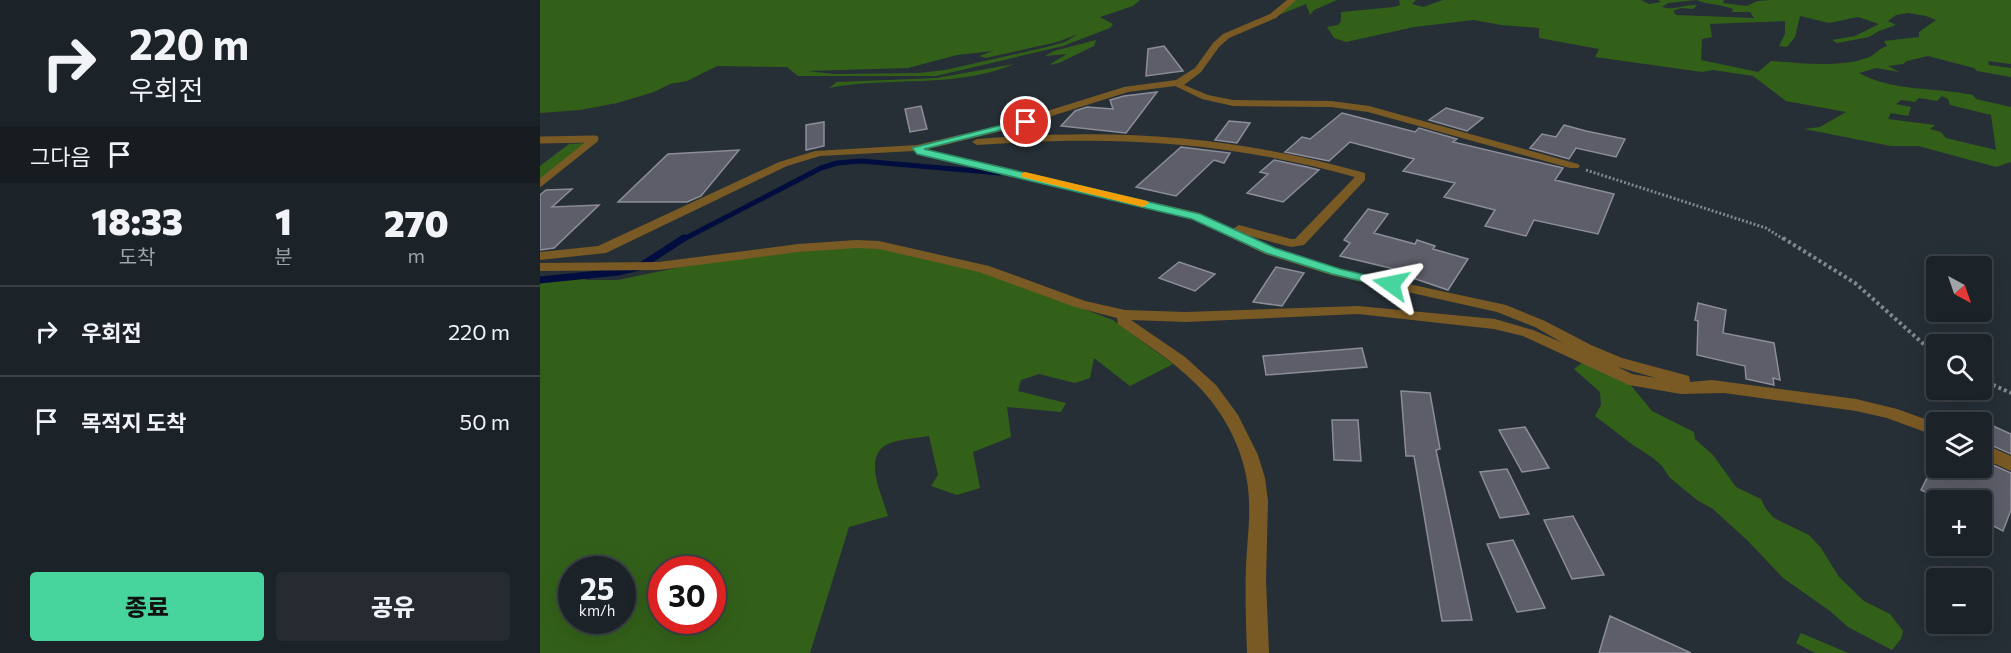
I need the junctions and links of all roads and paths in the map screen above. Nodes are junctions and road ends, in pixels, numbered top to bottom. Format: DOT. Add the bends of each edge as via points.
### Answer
graph roads {
  1 [pos="1292,0"];
  2 [pos="1178,84"];
  3 [pos="540,140"];
  4 [pos="917,148"];
  5 [pos="1574,166"];
  6 [pos="540,183"];
  7 [pos="1196,216"];
  8 [pos="540,256"];
  9 [pos="540,267"];
  10 [pos="1125,315"];
  11 [pos="1926,346"];
  12 [pos="1992,384"];
  13 [pos="1722,388"];
  14 [pos="2011,393"];
  15 [pos="1926,426"];
  16 [pos="1992,455"];
  17 [pos="2011,464"];
  18 [pos="1258,653"];
  1 -- 2 [label="street" via="1273,16 1226,36 1198,70"];
  2 -- 4 [label="street" via="1127,89 1010,126"];
  2 -- 5 [label="street" via="1205,97 1233,103 1331,104 1368,109"];
  3 -- 6 [label="lane" via="595,139"];
  4 -- 7 [label="street" via="920,152"];
  4 -- 7 [label="street" via="1042,136 1136,135 1270,153 1361,175 1299,242 1282,241"];
  4 -- 8 [label="street" via="805,156 601,250"];
  5 -- 11 [label="path" via="1766,228 1855,283"];
  7 -- 13 [label="street" via="1303,262 1501,308 1617,362"];
  9 -- 10 [label="street" via="659,266 798,248 879,245 984,269"];
  10 -- 13 [label="street" via="1186,317 1358,310 1495,324 1528,333 1629,379 1681,388"];
  10 -- 18 [label="street" via="1123,321 1209,388 1227,410 1248,456 1258,497"];
  12 -- 14 [label="path"];
  13 -- 15 [label="street" via="1856,405"];
  16 -- 17 [label="street"];
}
